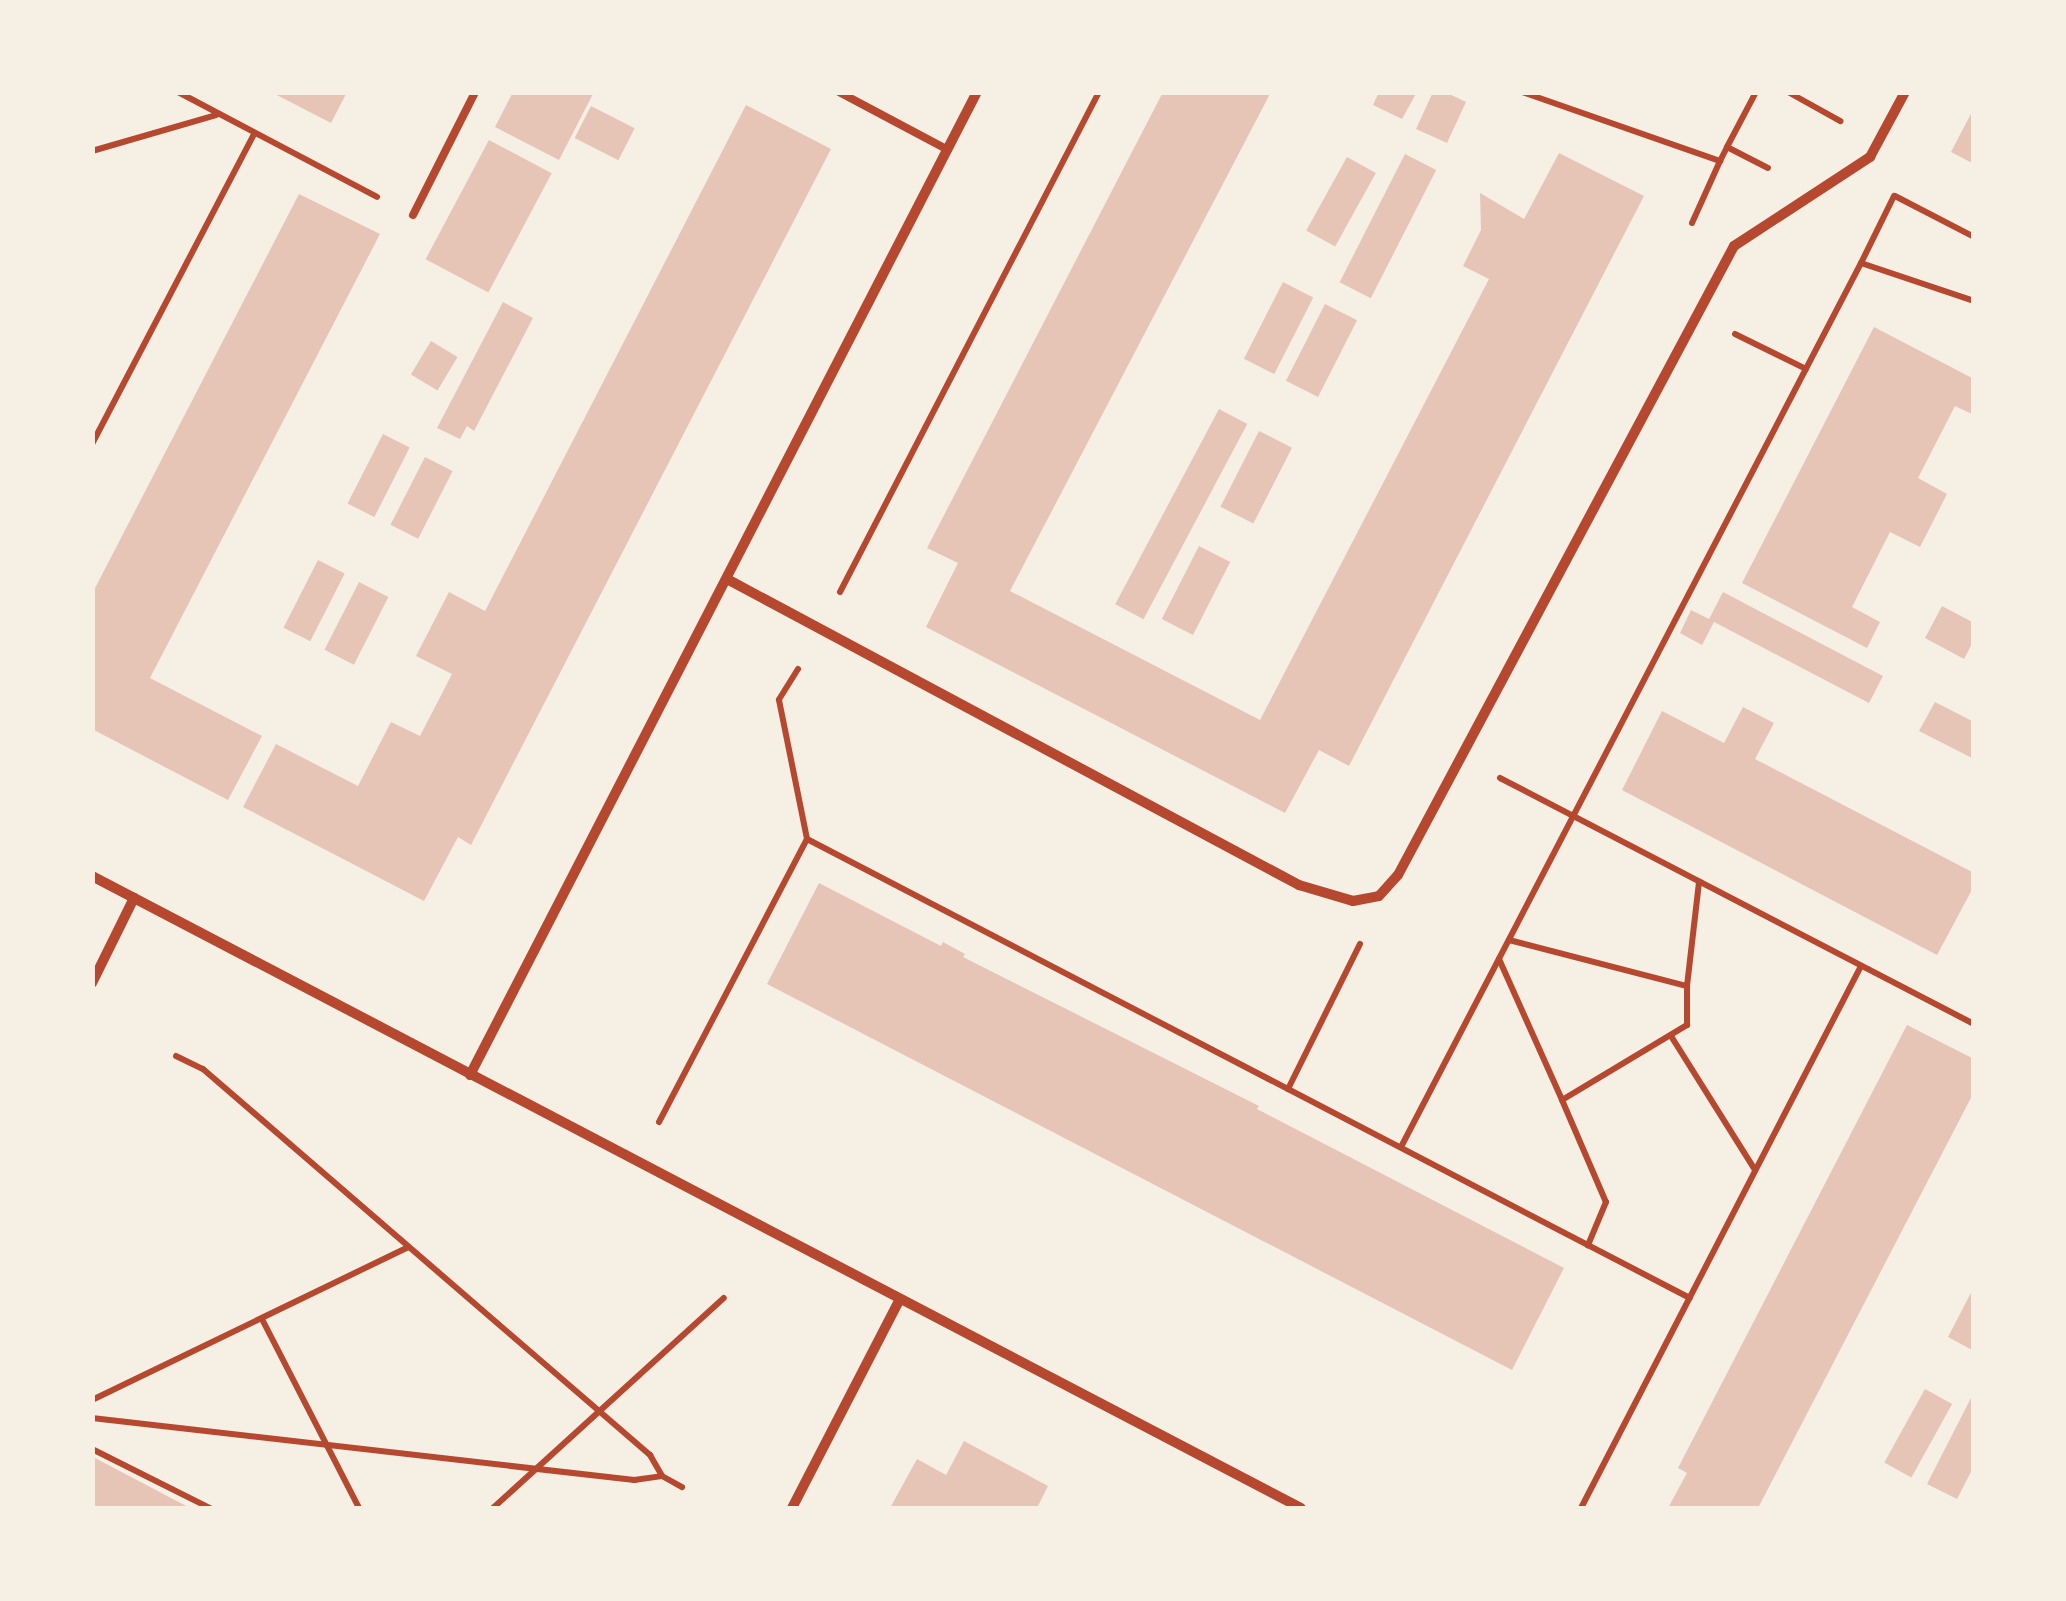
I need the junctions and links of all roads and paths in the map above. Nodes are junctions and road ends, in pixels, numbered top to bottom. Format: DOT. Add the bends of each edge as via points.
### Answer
graph roads {
  1 [pos="178,92"];
  2 [pos="475,92"];
  3 [pos="838,92"];
  4 [pos="977,92"];
  5 [pos="1522,92"];
  6 [pos="1756,92"];
  7 [pos="1788,92"];
  8 [pos="1905,92"];
  9 [pos="218,114"];
  10 [pos="254,134"];
  11 [pos="1878,142"];
  12 [pos="1728,147"];
  13 [pos="946,149"];
  14 [pos="92,151"];
  15 [pos="1816,192"];
  16 [pos="1894,196"];
  17 [pos="414,215"];
  18 [pos="1974,238"];
  19 [pos="1861,263"];
  20 [pos="1974,301"];
  21 [pos="1696,314"];
  22 [pos="1806,369"];
  23 [pos="92,444"];
  24 [pos="727,579"];
  25 [pos="1458,756"];
  26 [pos="1574,816"];
  27 [pos="807,839"];
  28 [pos="92,876"];
  29 [pos="1700,882"];
  30 [pos="1379,896"];
  31 [pos="134,898"];
  32 [pos="1509,940"];
  33 [pos="1499,959"];
  34 [pos="1861,966"];
  35 [pos="92,984"];
  36 [pos="1688,986"];
  37 [pos="1974,1024"];
  38 [pos="1671,1036"];
  39 [pos="176,1056"];
  40 [pos="470,1075"];
  41 [pos="1288,1089"];
  42 [pos="1562,1100"];
  43 [pos="1401,1147"];
  44 [pos="638,1162"];
  45 [pos="1756,1170"];
  46 [pos="1588,1244"];
  47 [pos="408,1246"];
  48 [pos="724,1298"];
  49 [pos="900,1299"];
  50 [pos="262,1321"];
  51 [pos="92,1400"];
  52 [pos="599,1412"];
  53 [pos="92,1418"];
  54 [pos="326,1447"];
  55 [pos="92,1449"];
  56 [pos="537,1468"];
  57 [pos="662,1476"];
  58 [pos="682,1487"];
  59 [pos="210,1508"];
  60 [pos="359,1508"];
  61 [pos="493,1508"];
  62 [pos="792,1508"];
  63 [pos="1301,1508"];
  64 [pos="1581,1508"];
  1 -- 9 [label="path"];
  2 -- 17 [label="lane"];
  3 -- 13 [label="lane"];
  4 -- 13 [label="street"];
  5 -- 12 [label="path" via="1720,161"];
  6 -- 12 [label="path"];
  7 -- 11 [label="path"];
  8 -- 11 [label="street"];
  9 -- 10 [label="path"];
  9 -- 14 [label="path"];
  10 -- 17 [label="path"];
  10 -- 23 [label="path"];
  11 -- 15 [label="street" via="1870,157"];
  12 -- 15 [label="path"];
  13 -- 24 [label="street"];
  15 -- 16 [label="path"];
  15 -- 21 [label="street" via="1734,246"];
  16 -- 18 [label="path"];
  16 -- 19 [label="path"];
  19 -- 20 [label="path"];
  19 -- 22 [label="path"];
  21 -- 22 [label="path"];
  21 -- 25 [label="street"];
  22 -- 26 [label="path"];
  24 -- 30 [label="street" via="1299,885 1353,901"];
  24 -- 40 [label="street"];
  25 -- 26 [label="path"];
  25 -- 30 [label="street" via="1398,875"];
  26 -- 29 [label="path"];
  26 -- 32 [label="path"];
  27 -- 44 [label="path"];
  28 -- 31 [label="street"];
  29 -- 34 [label="path"];
  29 -- 36 [label="path"];
  30 -- 41 [label="path"];
  31 -- 35 [label="street"];
  31 -- 40 [label="street"];
  32 -- 33 [label="path"];
  32 -- 36 [label="path"];
  33 -- 42 [label="path"];
  33 -- 43 [label="path"];
  34 -- 37 [label="path"];
  34 -- 45 [label="path"];
  36 -- 38 [label="path" via="1687,1026"];
  38 -- 42 [label="path"];
  38 -- 45 [label="path"];
  39 -- 47 [label="path" via="203,1069"];
  40 -- 44 [label="street"];
  42 -- 46 [label="path" via="1606,1202"];
  44 -- 49 [label="street"];
  45 -- 64 [label="path"];
  47 -- 50 [label="path"];
  47 -- 52 [label="path"];
  48 -- 52 [label="path"];
  49 -- 62 [label="street"];
  49 -- 63 [label="street"];
  50 -- 51 [label="path"];
  50 -- 54 [label="path"];
  52 -- 56 [label="path"];
  52 -- 57 [label="path" via="650,1455"];
  53 -- 54 [label="path"];
  54 -- 56 [label="path"];
  54 -- 60 [label="path"];
  55 -- 59 [label="path"];
  56 -- 57 [label="path" via="634,1480"];
  56 -- 61 [label="path"];
  57 -- 58 [label="path"];
}
